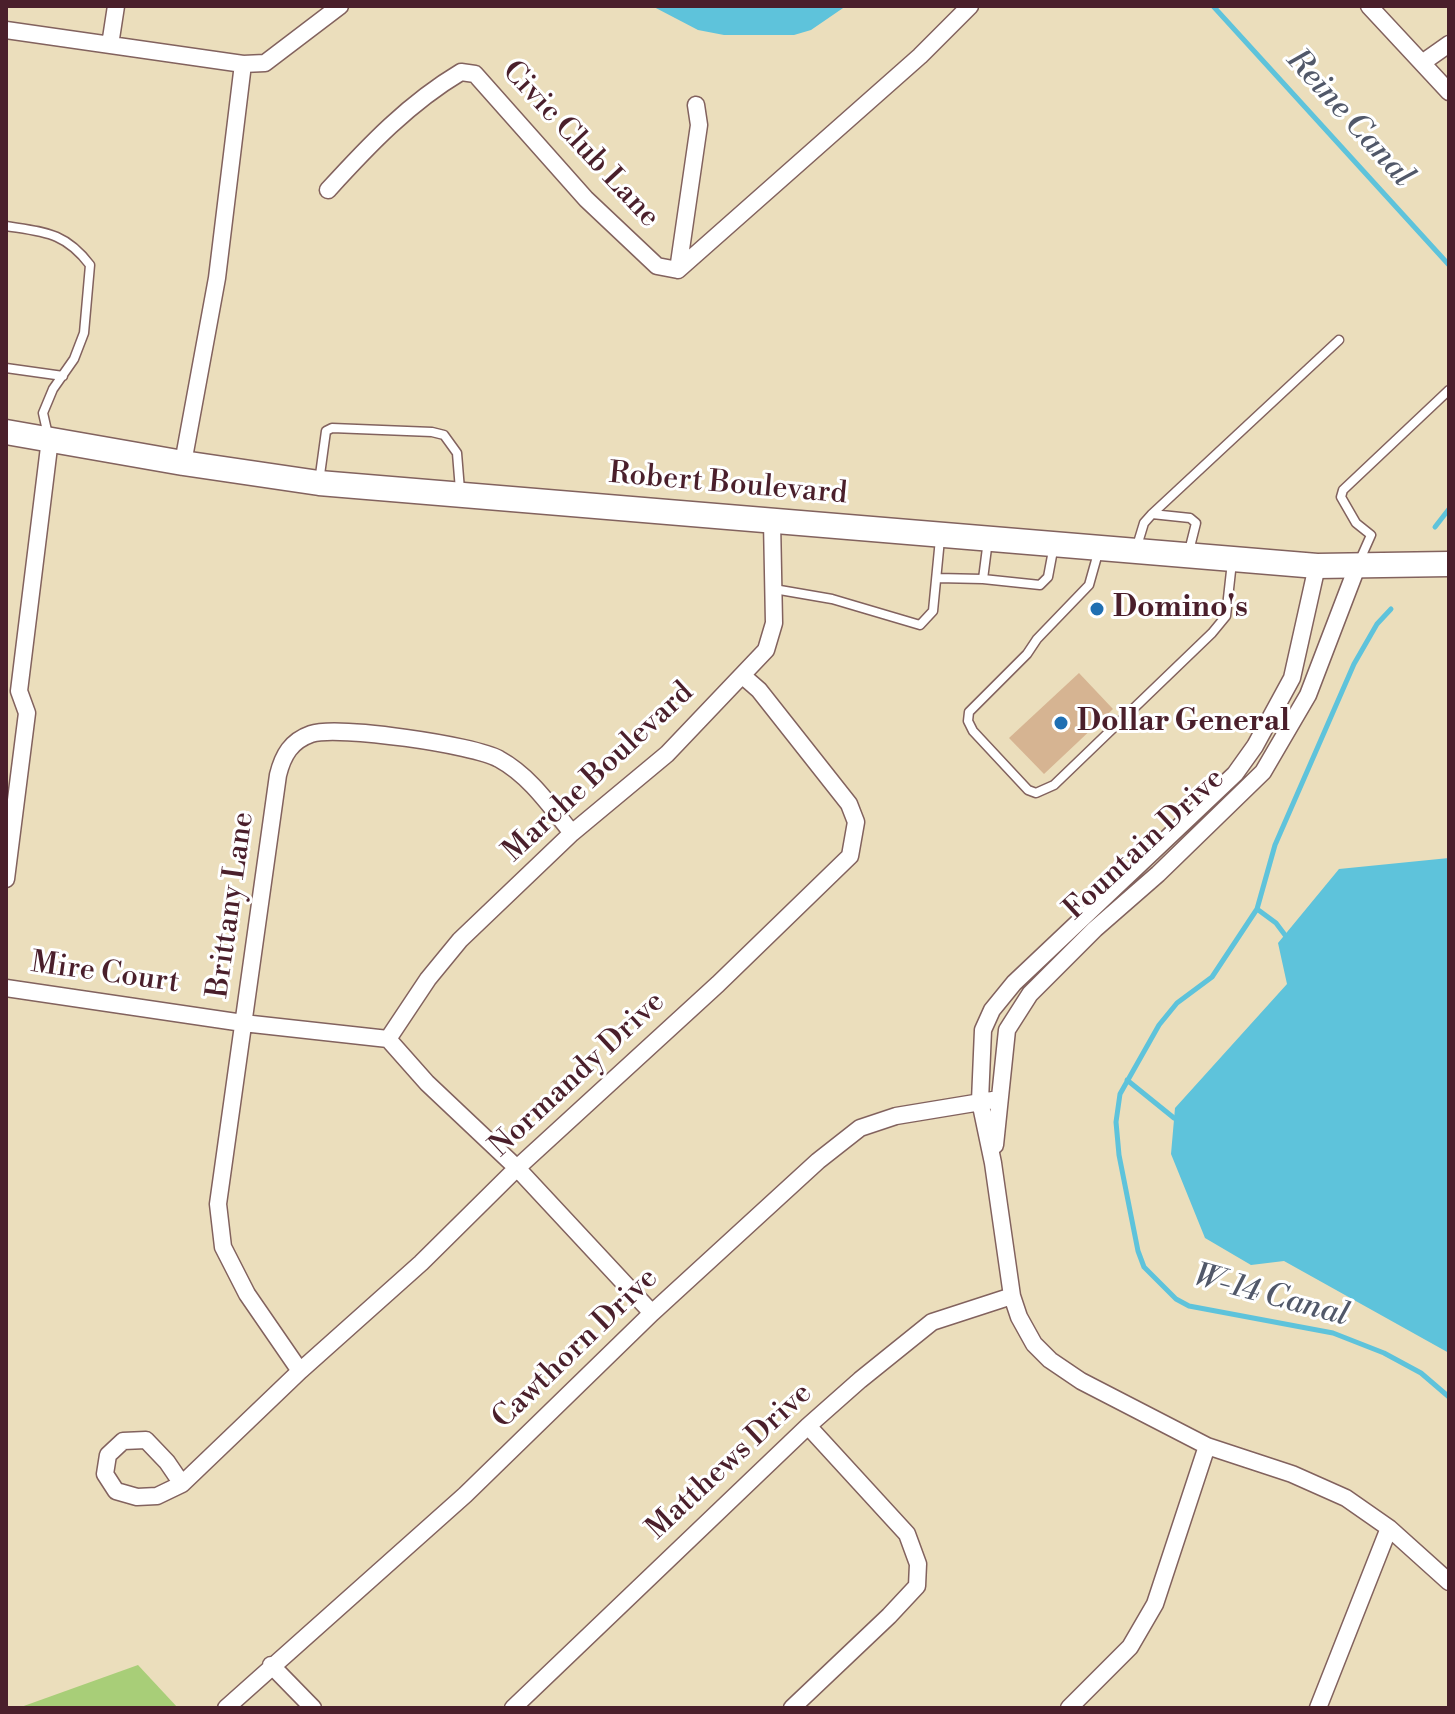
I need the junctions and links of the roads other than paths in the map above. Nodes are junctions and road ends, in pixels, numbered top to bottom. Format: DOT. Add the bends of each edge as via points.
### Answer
graph roads {
  1 [pos="116,6"];
  2 [pos="340,6"];
  3 [pos="970,6"];
  4 [pos="1369,6"];
  5 [pos="6,30"];
  6 [pos="1449,44"];
  7 [pos="110,45"];
  8 [pos="1422,63"];
  9 [pos="243,64"];
  10 [pos="1449,92"];
  11 [pos="696,105"];
  12 [pos="328,190"];
  13 [pos="6,226"];
  14 [pos="678,270"];
  15 [pos="1339,340"];
  16 [pos="6,368"];
  17 [pos="63,376"];
  18 [pos="1449,390"];
  19 [pos="6,432"];
  20 [pos="50,439"];
  21 [pos="183,463"];
  22 [pos="319,483"];
  23 [pos="461,495"];
  24 [pos="1152,514"];
  25 [pos="772,521"];
  26 [pos="940,535"];
  27 [pos="988,539"];
  28 [pos="1054,544"];
  29 [pos="1099,548"];
  30 [pos="1135,551"];
  31 [pos="1188,555"];
  32 [pos="1232,560"];
  33 [pos="1449,564"];
  34 [pos="1317,566"];
  35 [pos="1357,567"];
  36 [pos="937,578"];
  37 [pos="983,579"];
  38 [pos="773,589"];
  39 [pos="743,676"];
  40 [pos="1288,684"];
  41 [pos="12,692"];
  42 [pos="1308,695"];
  43 [pos="572,833"];
  44 [pos="6,879"];
  45 [pos="1072,940"];
  46 [pos="6,988"];
  47 [pos="243,1023"];
  48 [pos="388,1039"];
  49 [pos="999,1099"];
  50 [pos="980,1101"];
  51 [pos="993,1163"];
  52 [pos="517,1168"];
  53 [pos="1012,1296"];
  54 [pos="652,1313"];
  55 [pos="300,1371"];
  56 [pos="808,1426"];
  57 [pos="1207,1446"];
  58 [pos="182,1484"];
  59 [pos="1389,1528"];
  60 [pos="1449,1582"];
  61 [pos="271,1665"];
  62 [pos="226,1708"];
  63 [pos="313,1708"];
  64 [pos="513,1708"];
  65 [pos="792,1708"];
  66 [pos="1069,1708"];
  67 [pos="1318,1708"];
  1 -- 7 [label="street"];
  2 -- 9 [label="street" via="265,63"];
  3 -- 14 [label="street"];
  4 -- 8 [label="street"];
  5 -- 7 [label="street"];
  6 -- 8 [label="street"];
  7 -- 9 [label="street"];
  8 -- 10 [label="street"];
  9 -- 21 [label="street" via="217,278"];
  11 -- 14 [label="street" via="699,125"];
  12 -- 14 [label="street, Civic Club Lane" via="426,94 461,72 475,74 586,199 657,266"];
  13 -- 17 [label="lane" via="51,232 79,250 90,265 84,333"];
  15 -- 24 [label="lane"];
  16 -- 17 [label="lane"];
  17 -- 20 [label="lane" via="43,413"];
  18 -- 35 [label="lane" via="1343,490 1341,497 1356,523 1371,535"];
  19 -- 20 [label="main road, Robert Boulevard"];
  20 -- 21 [label="main road, Robert Boulevard"];
  20 -- 41 [label="street"];
  21 -- 22 [label="main road, Robert Boulevard"];
  22 -- 23 [label="main road, Robert Boulevard"];
  22 -- 23 [label="lane" via="326,431 332,428 432,432 444,435 457,453"];
  23 -- 25 [label="main road, Robert Boulevard"];
  24 -- 30 [label="lane"];
  24 -- 31 [label="lane" via="1196,523"];
  25 -- 26 [label="main road, Robert Boulevard"];
  25 -- 38 [label="street, Marche Boulevard"];
  26 -- 27 [label="main road, Robert Boulevard"];
  26 -- 36 [label="lane"];
  27 -- 28 [label="main road, Robert Boulevard"];
  27 -- 37 [label="lane"];
  28 -- 29 [label="main road, Robert Boulevard"];
  28 -- 37 [label="lane" via="1048,577 1040,585"];
  29 -- 30 [label="main road, Robert Boulevard"];
  29 -- 32 [label="lane" via="1089,585 969,712 973,731 1036,793 1054,785 1212,633 1226,616"];
  30 -- 31 [label="main road, Robert Boulevard"];
  31 -- 32 [label="main road, Robert Boulevard"];
  32 -- 34 [label="main road, Robert Boulevard"];
  33 -- 35 [label="main road, Robert Boulevard"];
  34 -- 35 [label="main road, Robert Boulevard"];
  34 -- 40 [label="street, Fountain Drive"];
  35 -- 42 [label="street, Fountain Drive"];
  36 -- 37 [label="lane"];
  36 -- 38 [label="lane" via="933,611 920,625 832,599"];
  38 -- 39 [label="street, Marche Boulevard" via="774,623 766,650"];
  39 -- 43 [label="street, Marche Boulevard" via="667,754"];
  39 -- 52 [label="street, Normandy Drive" via="849,804 856,822 850,856"];
  40 -- 42 [label="street"];
  40 -- 45 [label="street, Fountain Drive" via="1235,774"];
  41 -- 44 [label="street" via="27,713"];
  42 -- 45 [label="street, Fountain Drive" via="1263,772 1158,874"];
  43 -- 47 [label="street, Brittany Lane" via="523,774 496,756 398,735 313,733 295,743 283,756 278,775"];
  43 -- 48 [label="street, Marche Boulevard" via="460,940"];
  45 -- 49 [label="street, Fountain Drive" via="1007,1030"];
  45 -- 50 [label="street, Fountain Drive" via="1014,983 992,1010 983,1030"];
  46 -- 47 [label="street, Mire Court"];
  47 -- 48 [label="street, Mire Court"];
  47 -- 55 [label="street, Brittany Lane" via="218,1204 223,1247 247,1294"];
  48 -- 52 [label="street"];
  49 -- 50 [label="street, Cawthorn Drive"];
  49 -- 51 [label="street, Fountain Drive"];
  50 -- 51 [label="street, Fountain Drive"];
  50 -- 54 [label="street, Cawthorn Drive" via="860,1128"];
  51 -- 53 [label="street, Fountain Drive"];
  52 -- 54 [label="street"];
  52 -- 55 [label="street, Normandy Drive"];
  53 -- 56 [label="street, Matthews Drive" via="932,1322"];
  53 -- 57 [label="street, Fountain Drive" via="1034,1344 1050,1360"];
  54 -- 61 [label="street, Cawthorn Drive" via="465,1495"];
  55 -- 58 [label="street, Normandy Drive"];
  56 -- 64 [label="street, Matthews Drive"];
  56 -- 65 [label="street" via="907,1534 918,1564 917,1586"];
  57 -- 59 [label="street, Fountain Drive" via="1346,1498"];
  57 -- 66 [label="street" via="1155,1604 1130,1647"];
  58 -- 58 [label="street, Normandy Drive" via="157,1496 116,1491 105,1474 108,1455 123,1441 146,1440"];
  59 -- 60 [label="street, Fountain Drive"];
  59 -- 67 [label="street"];
  61 -- 62 [label="street, Cawthorn Drive"];
  61 -- 63 [label="street"];
}
